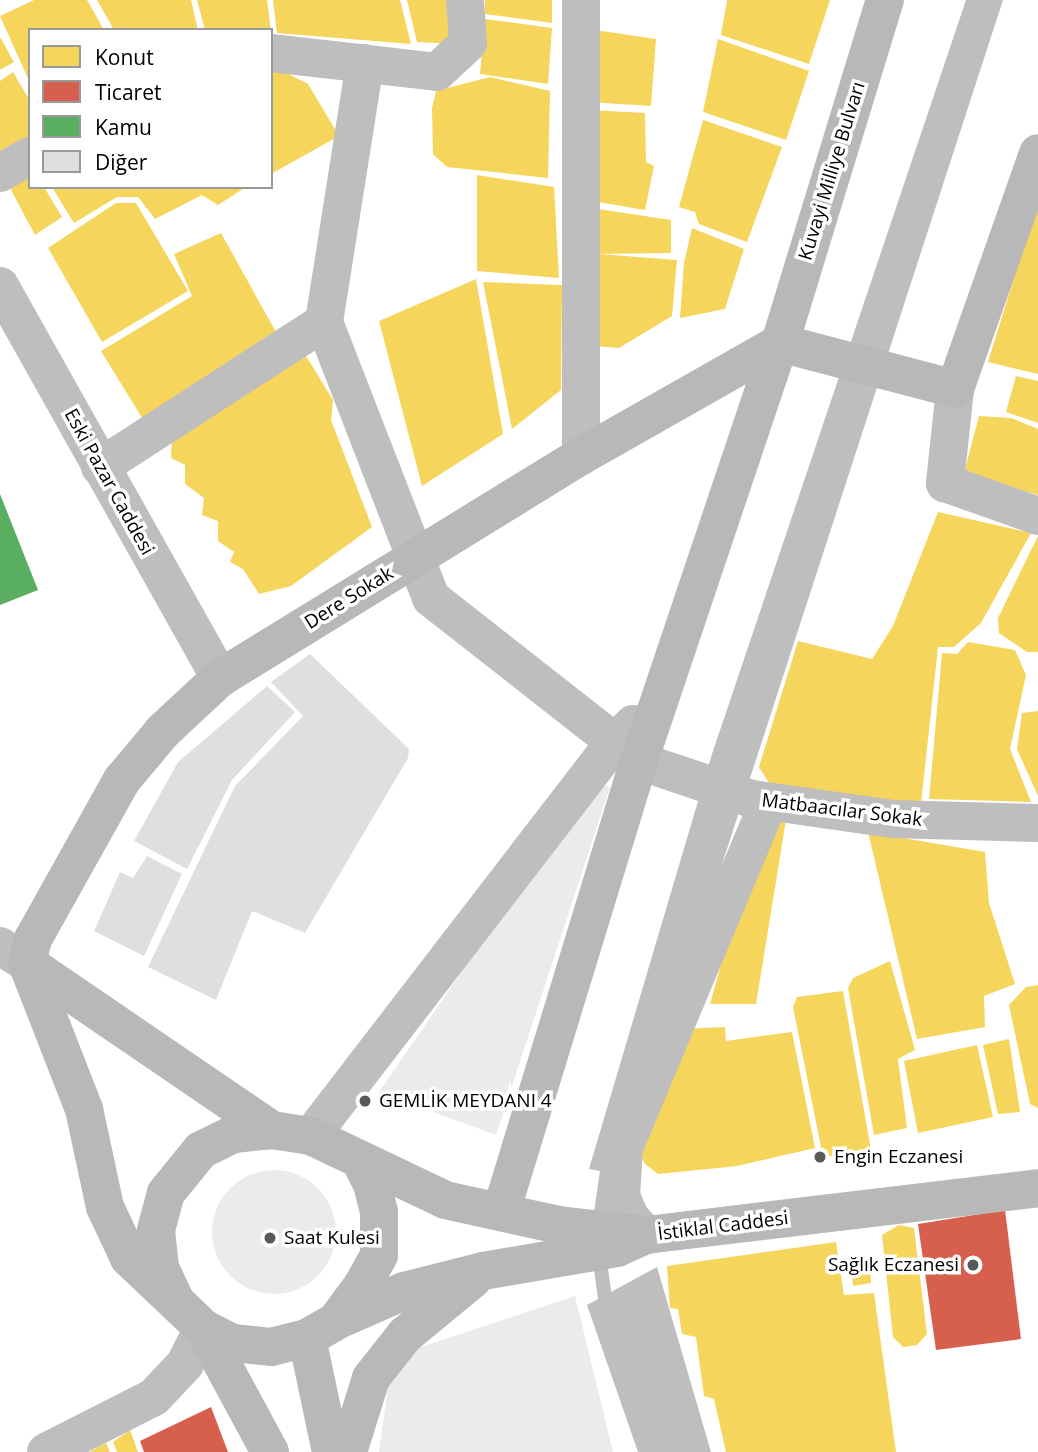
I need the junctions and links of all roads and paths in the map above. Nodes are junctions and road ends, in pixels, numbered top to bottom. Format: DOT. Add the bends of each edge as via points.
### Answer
graph roads {
  1 [pos="464,0"];
  2 [pos="581,0"];
  3 [pos="885,0"];
  4 [pos="273,53"];
  5 [pos="365,63"];
  6 [pos="28,157"];
  7 [pos="1037,159"];
  8 [pos="0,173"];
  9 [pos="0,286"];
  10 [pos="324,322"];
  11 [pos="780,343"];
  12 [pos="954,389"];
  13 [pos="581,456"];
  14 [pos="100,467"];
  15 [pos="1038,516"];
  16 [pos="413,558"];
  17 [pos="220,678"];
  18 [pos="627,752"];
  19 [pos="769,802"];
  20 [pos="1038,823"];
  21 [pos="13,954"];
  22 [pos="272,1130"];
  23 [pos="312,1136"];
  24 [pos="360,1160"];
  25 [pos="1038,1188"];
  26 [pos="501,1212"];
  27 [pos="626,1238"];
  28 [pos="557,1242"];
  29 [pos="483,1271"];
  30 [pos="203,1328"];
  31 [pos="322,1330"];
  32 [pos="46,1452"];
  33 [pos="271,1452"];
  34 [pos="331,1452"];
  35 [pos="348,1452"];
  1 -- 5 [label="street" via="468,43 438,72"];
  2 -- 13 [label="street"];
  3 -- 11 [label="main road, Kuvayi Milliye Bulvarı"];
  4 -- 5 [label="street"];
  5 -- 10 [label="street"];
  6 -- 8 [label="street"];
  7 -- 12 [label="main road"];
  9 -- 14 [label="street, Eski Pazar Caddesi"];
  10 -- 14 [label="street"];
  10 -- 16 [label="street, Matbaacılar Sokak"];
  11 -- 12 [label="main road"];
  11 -- 13 [label="main road, Dere Sokak"];
  11 -- 18 [label="main road, Kuvayi Milliye Bulvarı" via="662,695"];
  12 -- 15 [label="street" via="944,483"];
  13 -- 16 [label="main road, Dere Sokak"];
  14 -- 17 [label="street, Eski Pazar Caddesi"];
  16 -- 17 [label="main road, Dere Sokak"];
  16 -- 18 [label="street, Matbaacılar Sokak" via="431,598"];
  17 -- 21 [label="main road, Dere Sokak" via="163,731 122,780 33,939"];
  18 -- 19 [label="street, Matbaacılar Sokak" via="693,780"];
  18 -- 23 [label="street"];
  18 -- 26 [label="main road, Kuvayi Milliye Bulvarı"];
  19 -- 20 [label="street, Matbaacılar Sokak" via="892,820"];
  19 -- 27 [label="street" via="624,1148 621,1196 630,1217"];
  21 -- 22 [label="main road"];
  21 -- 30 [label="main road" via="84,1109 105,1208 129,1258"];
  22 -- 23 [label="main road"];
  22 -- 30 [label="main road" via="234,1134 201,1150 166,1193 156,1230 160,1268 176,1302"];
  23 -- 24 [label="main road"];
  24 -- 26 [label="main road" via="445,1199"];
  24 -- 31 [label="main road" via="379,1212 379,1255 362,1286"];
  25 -- 27 [label="main road, İstiklal Caddesi"];
  26 -- 28 [label="main road"];
  27 -- 28 [label="main road, İstiklal Caddesi"];
  28 -- 29 [label="main road"];
  29 -- 31 [label="main road" via="404,1291"];
  29 -- 35 [label="main road" via="405,1335 371,1378"];
  30 -- 31 [label="main road" via="233,1343 271,1347"];
  30 -- 32 [label="street" via="185,1364 154,1397"];
  30 -- 33 [label="main road"];
  31 -- 34 [label="main road"];
}
